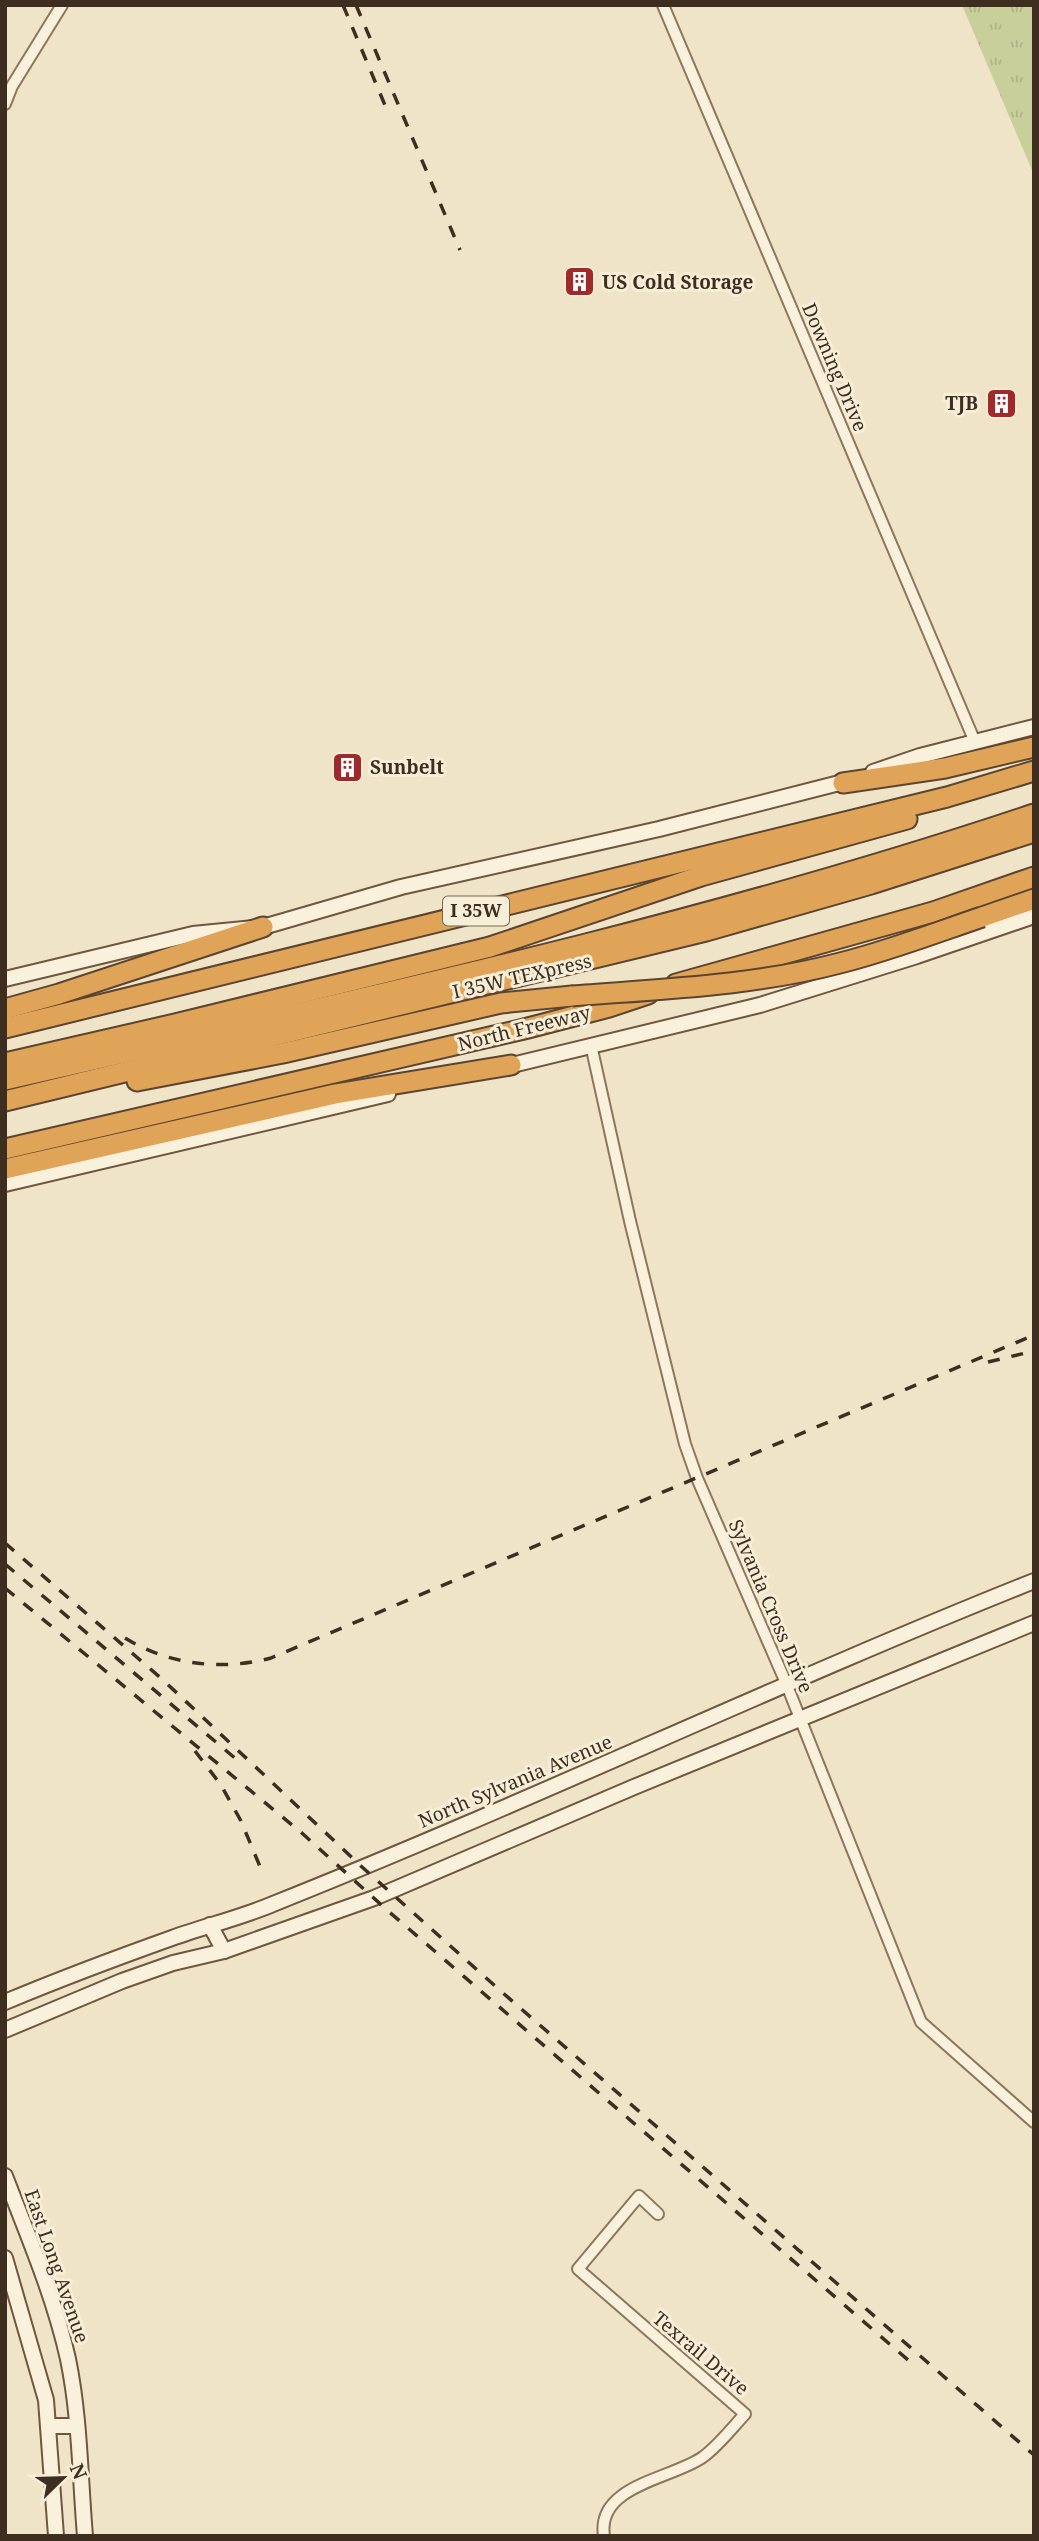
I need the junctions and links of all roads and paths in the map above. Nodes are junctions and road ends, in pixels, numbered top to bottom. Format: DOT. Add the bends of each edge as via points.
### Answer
graph roads {
  1 [pos="62,5"];
  2 [pos="663,5"];
  3 [pos="5,104"];
  4 [pos="1034,727"];
  5 [pos="975,742"];
  6 [pos="1034,747"];
  7 [pos="1034,771"];
  8 [pos="843,783"];
  9 [pos="947,797"];
  10 [pos="1034,814"];
  11 [pos="1034,832"];
  12 [pos="1034,877"];
  13 [pos="1034,899"];
  14 [pos="1034,916"];
  15 [pos="263,927"];
  16 [pos="5,979"];
  17 [pos="5,1009"];
  18 [pos="5,1028"];
  19 [pos="591,1045"];
  20 [pos="5,1063"];
  21 [pos="511,1065"];
  22 [pos="5,1080"];
  23 [pos="5,1104"];
  24 [pos="5,1149"];
  25 [pos="5,1169"];
  26 [pos="5,1184"];
  27 [pos="1034,1581"];
  28 [pos="1034,1623"];
  29 [pos="786,1683"];
  30 [pos="800,1720"];
  31 [pos="210,1925"];
  32 [pos="224,1951"];
  33 [pos="5,2003"];
  34 [pos="5,2030"];
  35 [pos="1034,2122"];
  36 [pos="5,2176"];
  37 [pos="659,2214"];
  38 [pos="5,2258"];
  39 [pos="49,2426"];
  40 [pos="76,2426"];
  41 [pos="56,2536"];
  42 [pos="85,2536"];
  43 [pos="604,2536"];
  1 -- 3 [label="street"];
  2 -- 5 [label="street, Downing Drive"];
  4 -- 5 [label="main road"];
  5 -- 8 [label="main road"];
  6 -- 8 [label="highway" via="945,768"];
  7 -- 9 [label="highway, I 35W"];
  8 -- 15 [label="main road" via="401,887"];
  9 -- 18 [label="highway, I 35W"];
  9 -- 20 [label="highway" via="930,813 701,877 489,947"];
  10 -- 22 [label="highway, I 35W TEXpress" via="684,920"];
  11 -- 23 [label="highway, I 35W TEXpress" via="706,932"];
  12 -- 24 [label="highway, North Freeway" via="933,912 691,979 609,1007"];
  13 -- 23 [label="highway, bridge" via="838,964 733,983 501,1003 283,1053"];
  14 -- 19 [label="main road, North Freeway" via="760,1004"];
  15 -- 16 [label="main road" via="193,934"];
  15 -- 17 [label="highway"];
  19 -- 21 [label="main road, North Freeway"];
  19 -- 29 [label="street, Sylvania Cross Drive" via="685,1444"];
  21 -- 25 [label="highway" via="335,1094"];
  21 -- 26 [label="main road, North Freeway"];
  27 -- 29 [label="main road, North Sylvania Avenue"];
  28 -- 30 [label="main road"];
  29 -- 30 [label="street, Sylvania Cross Drive"];
  29 -- 31 [label="main road, North Sylvania Avenue" via="395,1854 270,1906"];
  30 -- 32 [label="main road" via="374,1898"];
  30 -- 35 [label="street, Sylvania Cross Drive" via="921,2022"];
  31 -- 32 [label="main road"];
  31 -- 33 [label="main road, North Sylvania Avenue"];
  32 -- 34 [label="main road" via="122,1981"];
  36 -- 40 [label="main road, East Long Avenue" via="60,2323"];
  37 -- 43 [label="street, Texrail Drive" via="639,2196 578,2269 745,2414 704,2456 625,2491 607,2515"];
  38 -- 39 [label="main road" via="42,2383"];
  39 -- 40 [label="main road"];
  39 -- 41 [label="main road"];
  40 -- 42 [label="main road, East Long Avenue"];
}
